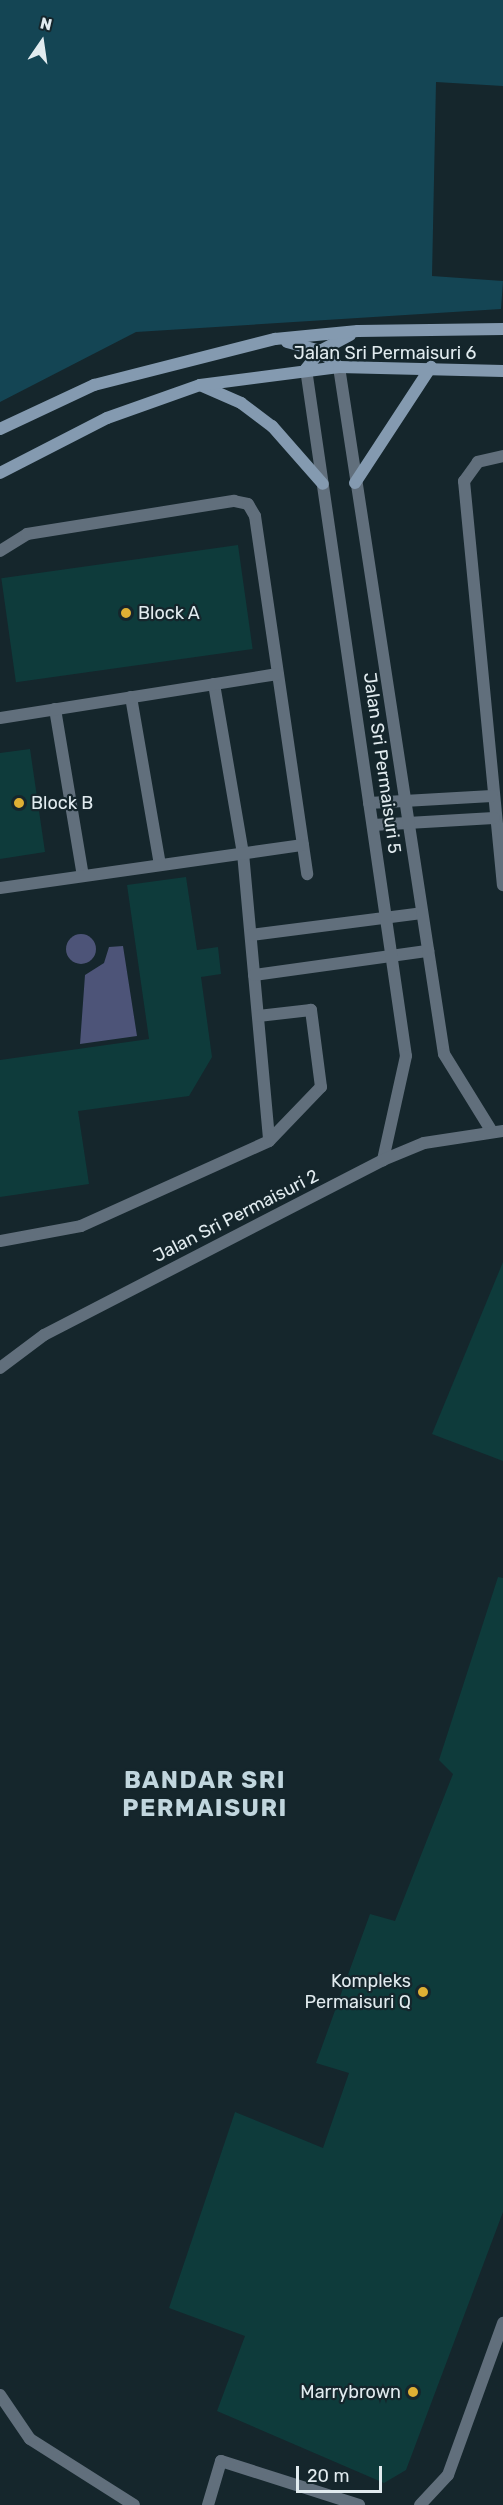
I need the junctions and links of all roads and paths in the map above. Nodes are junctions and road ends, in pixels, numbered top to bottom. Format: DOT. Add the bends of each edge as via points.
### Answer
graph roads {
  1 [pos="503,329"];
  2 [pos="358,331"];
  3 [pos="275,339"];
  4 [pos="320,351"];
  5 [pos="339,367"];
  6 [pos="431,368"];
  7 [pos="306,369"];
  8 [pos="503,371"];
  9 [pos="200,385"];
  10 [pos="0,429"];
  11 [pos="503,456"];
  12 [pos="0,473"];
  13 [pos="355,483"];
  14 [pos="323,484"];
  15 [pos="0,551"];
  16 [pos="278,674"];
  17 [pos="214,684"];
  18 [pos="131,697"];
  19 [pos="55,709"];
  20 [pos="0,718"];
  21 [pos="492,796"];
  22 [pos="404,801"];
  23 [pos="369,803"];
  24 [pos="494,818"];
  25 [pos="408,823"];
  26 [pos="373,825"];
  27 [pos="303,844"];
  28 [pos="243,853"];
  29 [pos="160,865"];
  30 [pos="307,874"];
  31 [pos="83,876"];
  32 [pos="503,885"];
  33 [pos="0,888"];
  34 [pos="422,913"];
  35 [pos="386,917"];
  36 [pos="250,935"];
  37 [pos="428,951"];
  38 [pos="392,956"];
  39 [pos="254,975"];
  40 [pos="258,1017"];
  41 [pos="497,1130"];
  42 [pos="269,1141"];
  43 [pos="383,1160"];
  44 [pos="0,1241"];
  45 [pos="0,1368"];
  46 [pos="503,2323"];
  47 [pos="0,2395"];
  48 [pos="134,2505"];
  49 [pos="208,2505"];
  50 [pos="359,2505"];
  51 [pos="420,2505"];
  1 -- 2 [label="street, Jalan Sri Permaisuri 6"];
  2 -- 3 [label="street, Jalan Sri Permaisuri 6"];
  2 -- 4 [label="street"];
  3 -- 4 [label="street"];
  3 -- 10 [label="street, Jalan Sri Permaisuri 6" via="94,385"];
  4 -- 5 [label="street"];
  4 -- 7 [label="street"];
  5 -- 6 [label="street, Jalan Sri Permaisuri 6"];
  5 -- 7 [label="street, Jalan Sri Permaisuri 6"];
  5 -- 13 [label="street, Jalan Sri Permaisuri 5"];
  6 -- 8 [label="street, Jalan Sri Permaisuri 6"];
  6 -- 13 [label="street"];
  7 -- 9 [label="street, Jalan Sri Permaisuri 6"];
  7 -- 14 [label="street, Jalan Sri Permaisuri 5"];
  9 -- 12 [label="street, Jalan Sri Permaisuri 6" via="107,418"];
  9 -- 14 [label="street" via="241,403 272,426"];
  11 -- 21 [label="street" via="478,462 464,481"];
  13 -- 22 [label="street, Jalan Sri Permaisuri 5"];
  14 -- 23 [label="street, Jalan Sri Permaisuri 5"];
  15 -- 16 [label="street" via="27,534 234,501 248,504 255,516"];
  16 -- 17 [label="street"];
  16 -- 27 [label="street"];
  17 -- 18 [label="street"];
  17 -- 28 [label="street"];
  18 -- 19 [label="street"];
  18 -- 29 [label="street"];
  19 -- 20 [label="street"];
  19 -- 31 [label="street"];
  21 -- 22 [label="street"];
  21 -- 24 [label="street"];
  22 -- 23 [label="street"];
  22 -- 25 [label="street, Jalan Sri Permaisuri 5"];
  23 -- 26 [label="street, Jalan Sri Permaisuri 5"];
  24 -- 25 [label="street"];
  24 -- 32 [label="street"];
  25 -- 26 [label="street"];
  25 -- 34 [label="street, Jalan Sri Permaisuri 5"];
  26 -- 35 [label="street, Jalan Sri Permaisuri 5"];
  27 -- 28 [label="street"];
  27 -- 30 [label="street"];
  28 -- 29 [label="street"];
  28 -- 36 [label="street"];
  29 -- 31 [label="street"];
  31 -- 33 [label="street"];
  34 -- 35 [label="street"];
  34 -- 37 [label="street, Jalan Sri Permaisuri 5"];
  35 -- 36 [label="street"];
  35 -- 38 [label="street, Jalan Sri Permaisuri 5"];
  36 -- 39 [label="street"];
  37 -- 38 [label="street"];
  37 -- 41 [label="street, Jalan Sri Permaisuri 5" via="444,1054"];
  38 -- 39 [label="street"];
  38 -- 43 [label="street, Jalan Sri Permaisuri 5" via="406,1056"];
  39 -- 40 [label="street"];
  40 -- 42 [label="street"];
  40 -- 42 [label="street" via="311,1010 321,1087"];
  41 -- 43 [label="street, Jalan Sri Permaisuri 2" via="424,1143"];
  42 -- 44 [label="street" via="81,1226"];
  43 -- 45 [label="street, Jalan Sri Permaisuri 2" via="44,1335"];
  46 -- 51 [label="street" via="448,2475"];
  47 -- 48 [label="street" via="30,2439"];
  49 -- 50 [label="street" via="221,2461"];
}
